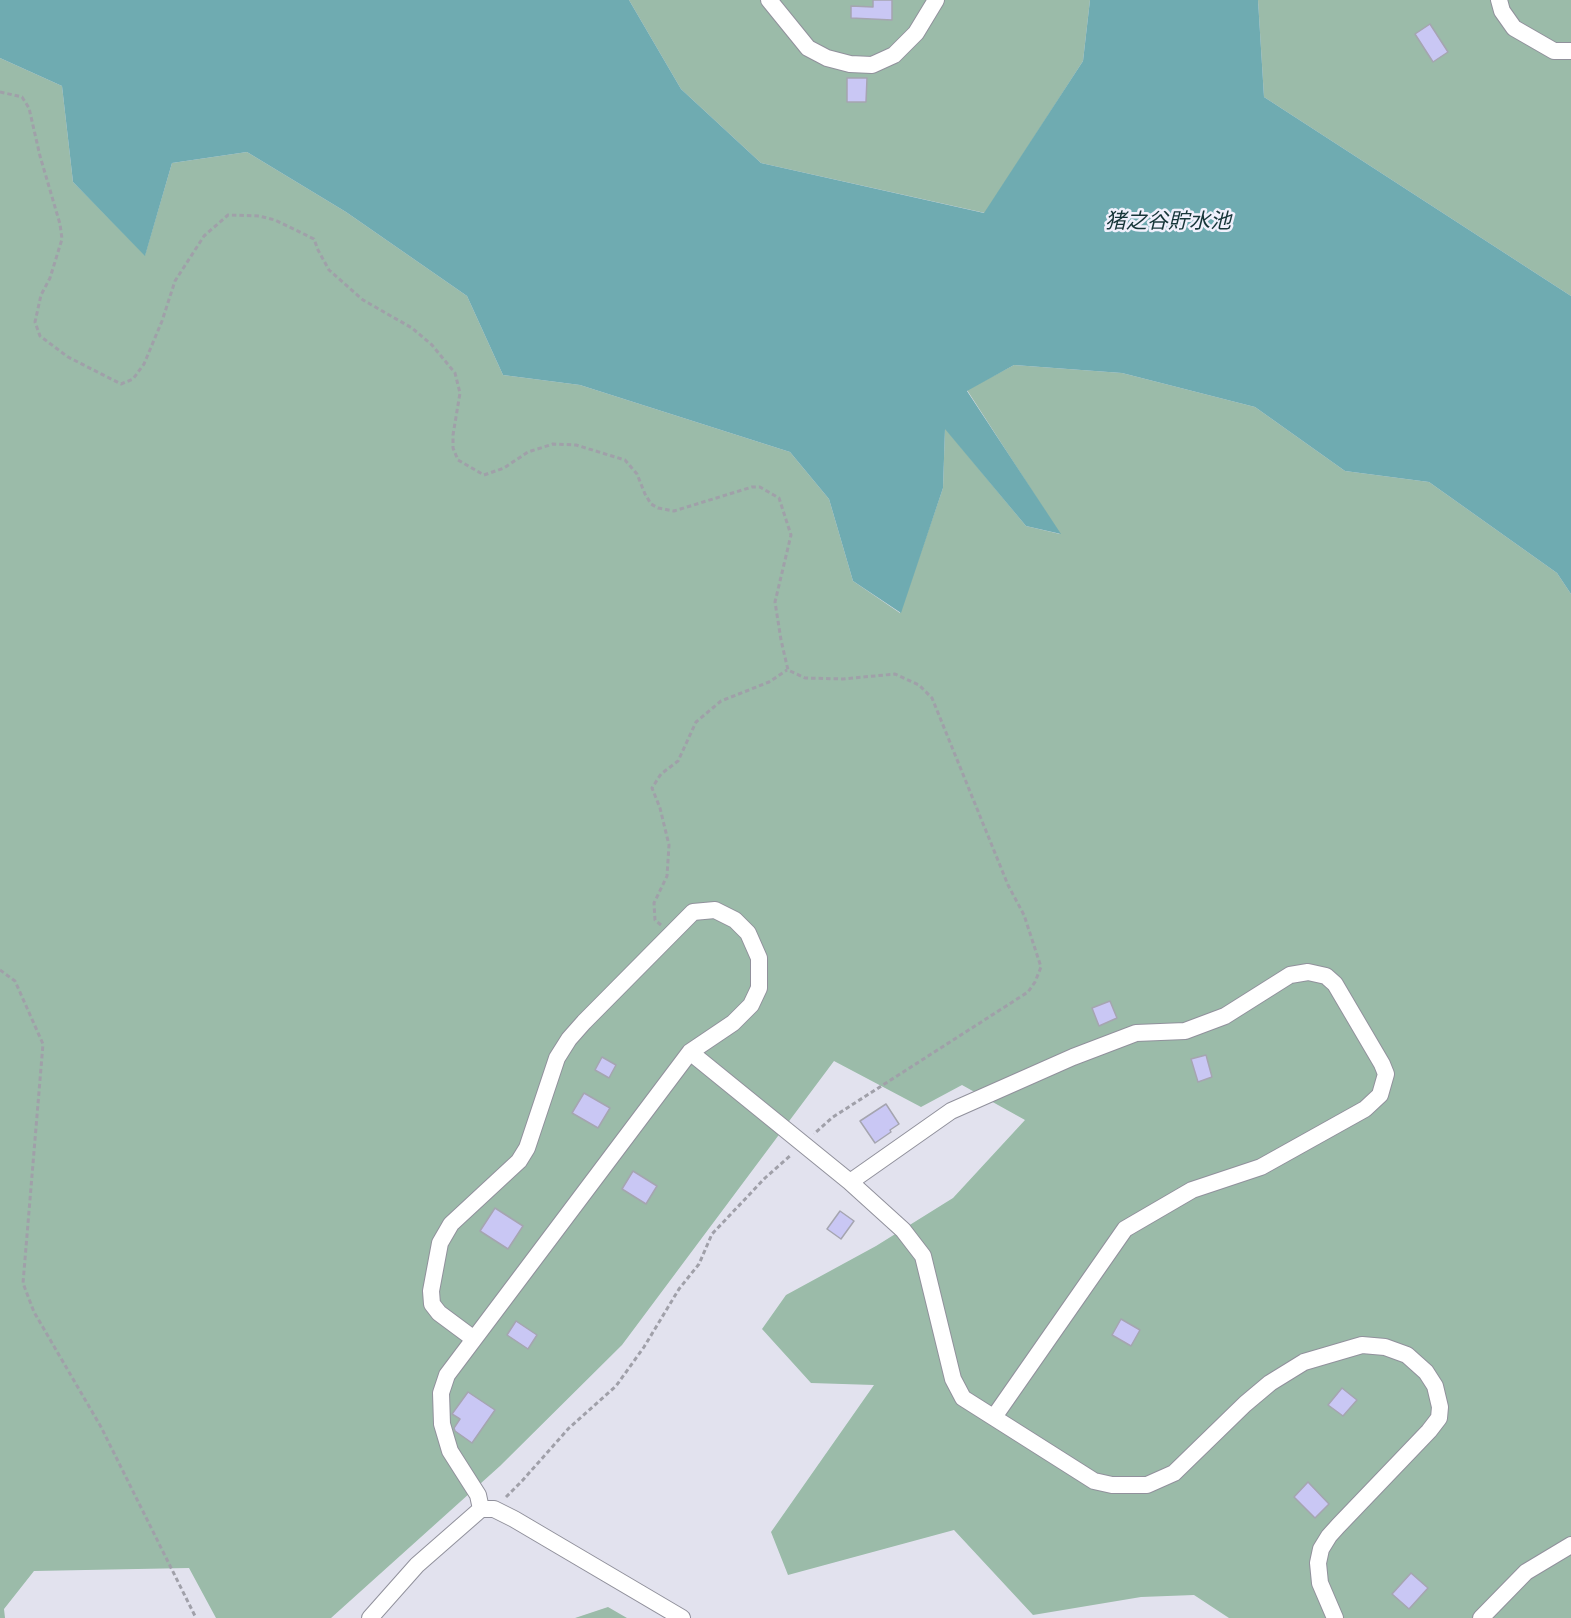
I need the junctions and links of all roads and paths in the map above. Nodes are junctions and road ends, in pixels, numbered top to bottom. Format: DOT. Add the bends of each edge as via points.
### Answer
graph roads {
  1 [pos="769,0"];
  2 [pos="936,0"];
  3 [pos="1499,0"];
  4 [pos="1571,51"];
  5 [pos="0,92"];
  6 [pos="788,670"];
  7 [pos="672,933"];
  8 [pos="0,970"];
  9 [pos="690,1052"];
  10 [pos="803,1144"];
  11 [pos="850,1182"];
  12 [pos="474,1339"];
  13 [pos="994,1417"];
  14 [pos="487,1509"];
  15 [pos="1571,1545"];
  16 [pos="196,1618"];
  17 [pos="370,1618"];
  18 [pos="682,1618"];
  19 [pos="1335,1618"];
  20 [pos="1481,1618"];
  1 -- 2 [label="street" via="808,48 850,64 872,65 894,55 916,33"];
  3 -- 4 [label="street" via="1514,28 1554,51"];
  5 -- 6 [label="path" via="22,98 29,108 60,224 62,240 41,294 35,322 40,336 68,357 121,384 133,379 144,364 175,281 204,236 228,215 275,220 314,239 329,270 363,300 412,328 455,373 460,393 453,448 458,460 484,475 504,468 528,452 553,444 576,445 625,460 637,474 651,504 658,508 674,511 752,487 760,487 779,498 791,535 775,602"];
  6 -- 7 [label="path" via="721,701 696,722 678,761 661,774 652,788 669,845 667,876 654,903 655,920"];
  6 -- 10 [label="path" via="805,678 895,674 919,685 932,698 1008,885 1024,915 1041,968 1028,992 833,1117"];
  7 -- 9 [label="street" via="693,912 715,910 735,920 748,933 759,958 759,988 751,1005 733,1023"];
  7 -- 12 [label="street" via="570,1039 557,1058 527,1148 519,1161 451,1224 440,1243 432,1304"];
  8 -- 16 [label="path" via="15,981 44,1044 23,1283 34,1312 101,1427"];
  9 -- 10 [label="street"];
  9 -- 12 [label="street"];
  10 -- 11 [label="street"];
  10 -- 14 [label="path" via="712,1234 699,1264 616,1386 569,1428 522,1481"];
  11 -- 13 [label="street" via="903,1230 923,1256 953,1380 963,1398"];
  11 -- 13 [label="street" via="951,1111 1073,1058 1136,1033 1185,1031 1225,1017 1290,975 1308,972 1326,976 1335,984 1382,1064 1386,1074 1380,1095 1365,1110 1261,1167 1192,1190 1125,1229"];
  12 -- 14 [label="street" via="447,1375 441,1393 442,1424 450,1451"];
  13 -- 19 [label="street" via="1094,1481 1147,1485 1174,1473 1245,1404 1304,1362 1362,1345 1407,1354 1435,1386 1439,1418 1321,1549 1320,1583"];
  14 -- 17 [label="street" via="417,1565"];
  14 -- 18 [label="street"];
  15 -- 20 [label="street" via="1526,1572"];
}
